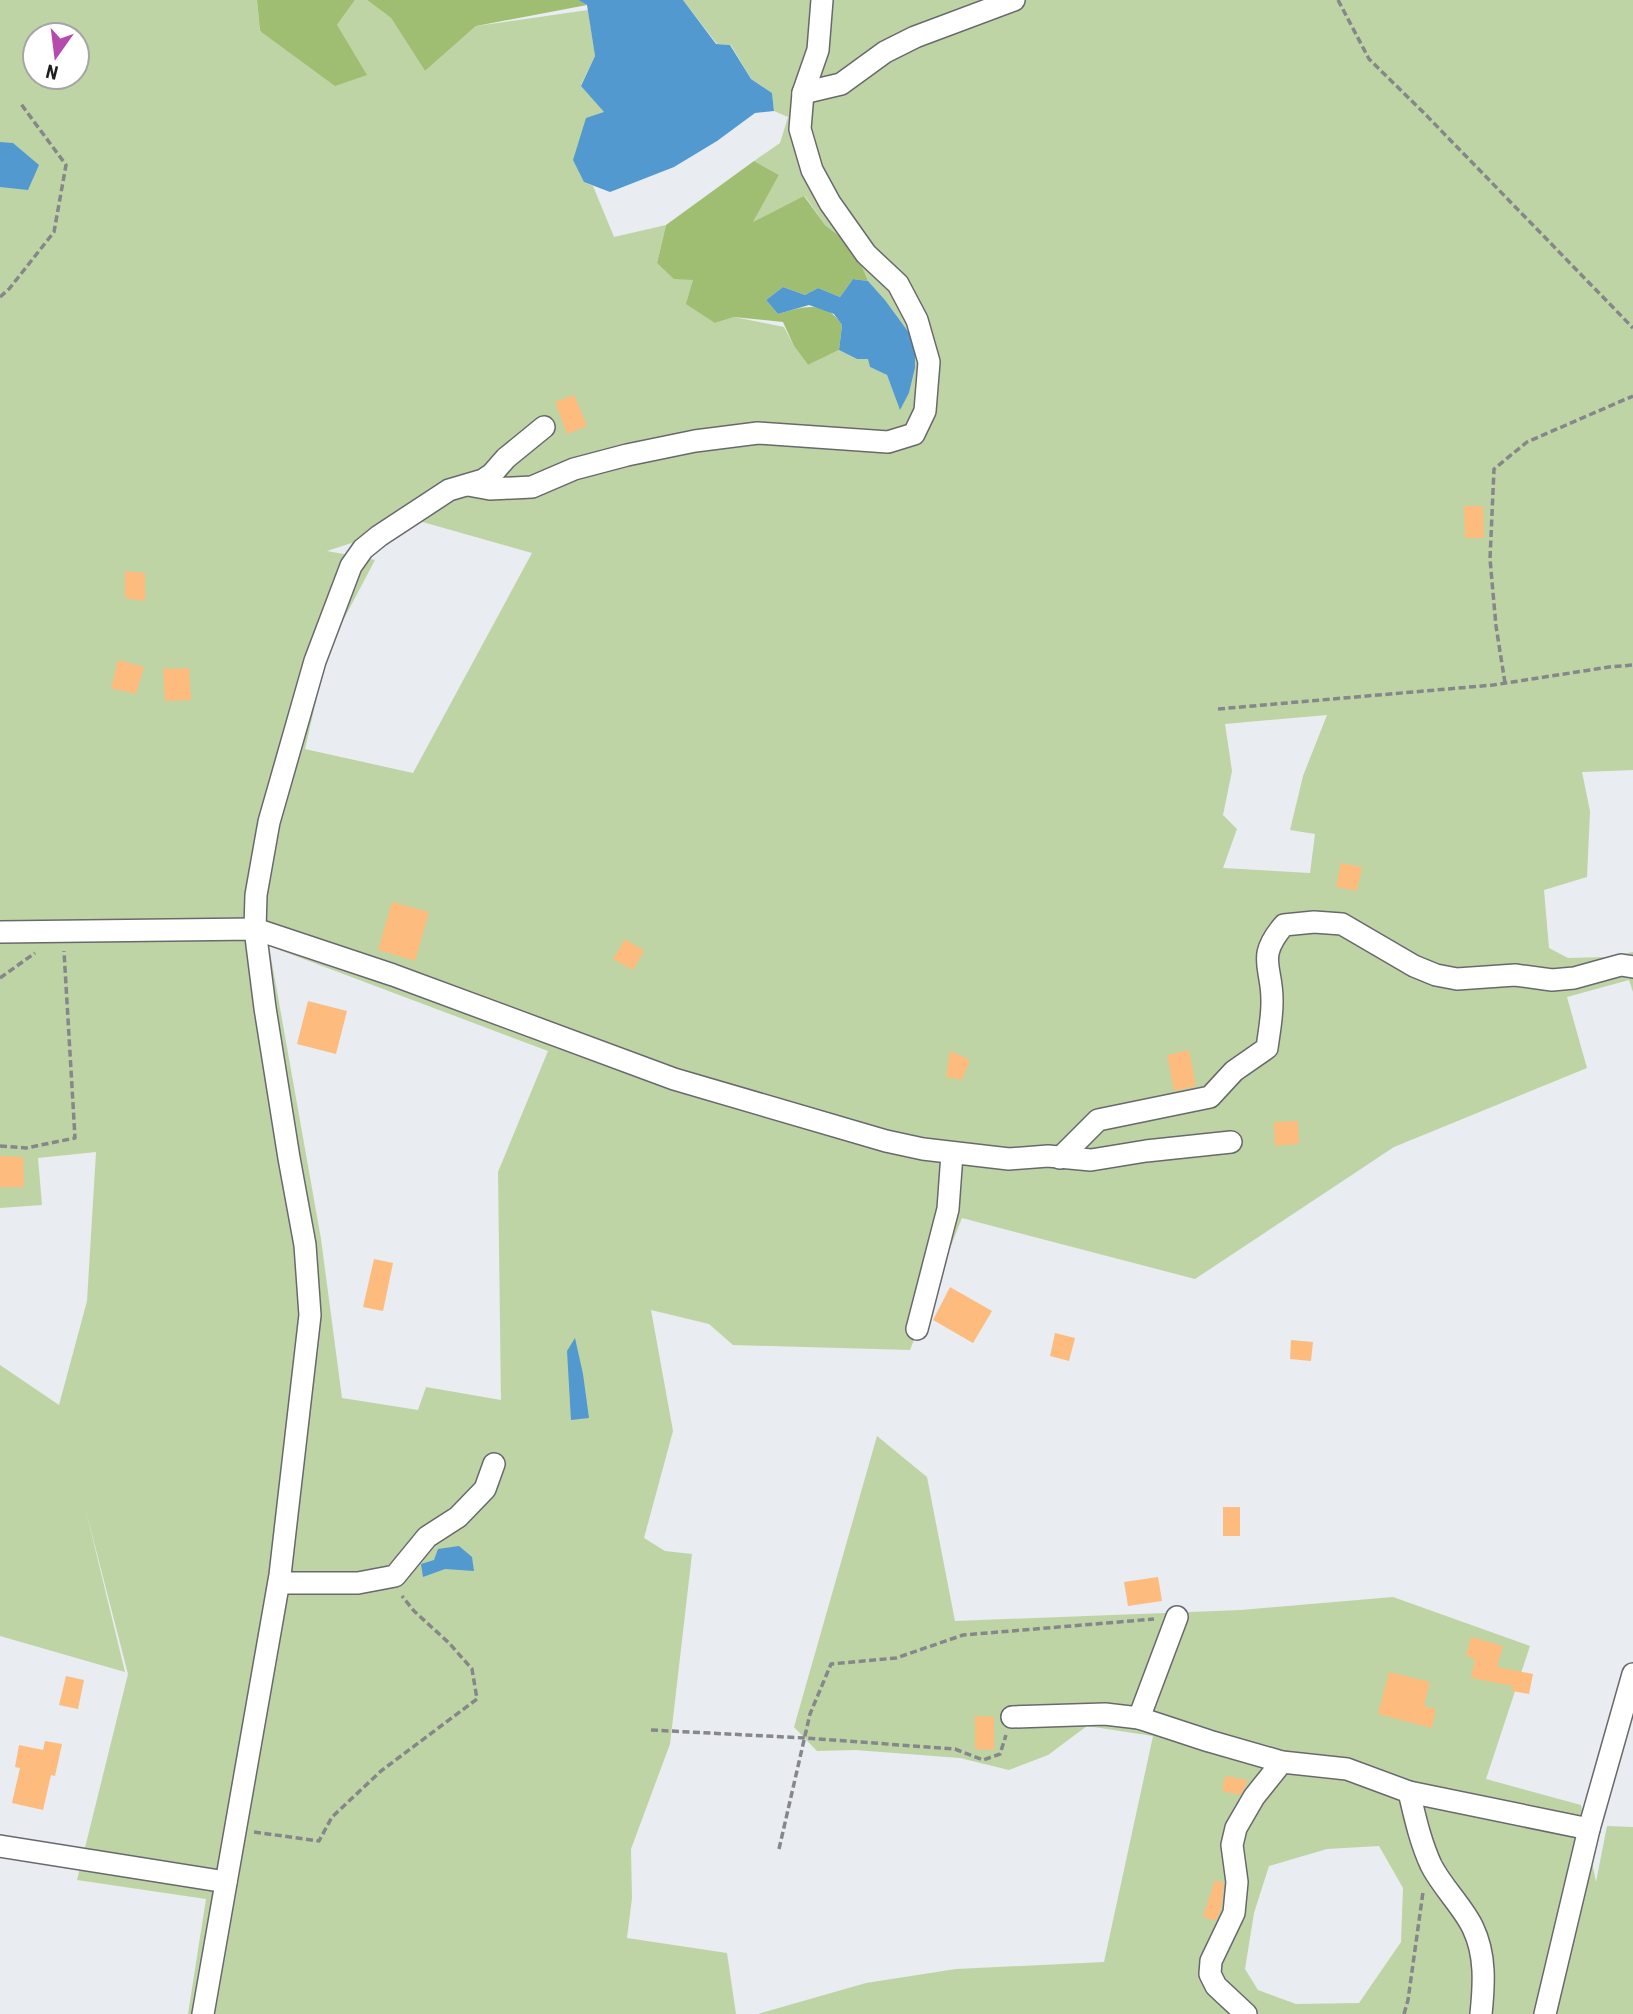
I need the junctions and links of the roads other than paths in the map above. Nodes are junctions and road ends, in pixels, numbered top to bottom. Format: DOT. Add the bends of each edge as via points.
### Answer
graph roads {
  1 [pos="822,0"];
  2 [pos="1014,0"];
  3 [pos="803,93"];
  4 [pos="544,427"];
  5 [pos="466,485"];
  6 [pos="255,929"];
  7 [pos="0,932"];
  8 [pos="1633,967"];
  9 [pos="1231,1142"];
  10 [pos="952,1154"];
  11 [pos="1060,1158"];
  12 [pos="917,1329"];
  13 [pos="495,1464"];
  14 [pos="279,1583"];
  15 [pos="1177,1617"];
  16 [pos="1633,1674"];
  17 [pos="1012,1717"];
  18 [pos="1139,1718"];
  19 [pos="1282,1762"];
  20 [pos="1409,1792"];
  21 [pos="1589,1829"];
  22 [pos="0,1846"];
  23 [pos="226,1882"];
  24 [pos="203,2014"];
  25 [pos="1246,2014"];
  26 [pos="1481,2014"];
  27 [pos="1545,2014"];
  1 -- 3 [label="street" via="818,50"];
  2 -- 3 [label="street" via="915,37 841,84"];
  3 -- 5 [label="street" via="800,130 811,170 850,234 898,284 917,320 929,362 925,411 914,434 888,442 758,433 627,455 574,469 532,487"];
  4 -- 5 [label="street" via="492,474"];
  5 -- 6 [label="street" via="449,490 379,536 351,566 315,661 269,822"];
  6 -- 7 [label="street"];
  6 -- 10 [label="street" via="674,1079 886,1141"];
  6 -- 14 [label="street" via="305,1245 310,1315"];
  8 -- 11 [label="street" via="1621,965 1552,980 1516,975 1457,979 1414,966 1342,923 1284,925 1271,940 1266,962 1272,1002 1267,1048 1234,1071 1210,1097 1098,1120"];
  9 -- 11 [label="street" via="1091,1160"];
  10 -- 11 [label="street"];
  10 -- 12 [label="street" via="948,1209"];
  13 -- 14 [label="street" via="485,1489 458,1517 427,1537 395,1576 358,1583"];
  14 -- 23 [label="street"];
  15 -- 18 [label="street"];
  16 -- 21 [label="street"];
  17 -- 18 [label="street" via="1105,1714"];
  18 -- 19 [label="street"];
  19 -- 20 [label="street" via="1347,1769"];
  19 -- 25 [label="street" via="1236,1828 1232,1845 1236,1905 1211,1961 1210,1974 1216,1986"];
  20 -- 21 [label="street"];
  20 -- 26 [label="street" via="1427,1856 1473,1928 1484,1981"];
  21 -- 27 [label="street"];
  22 -- 23 [label="street"];
  23 -- 24 [label="street"];
}
